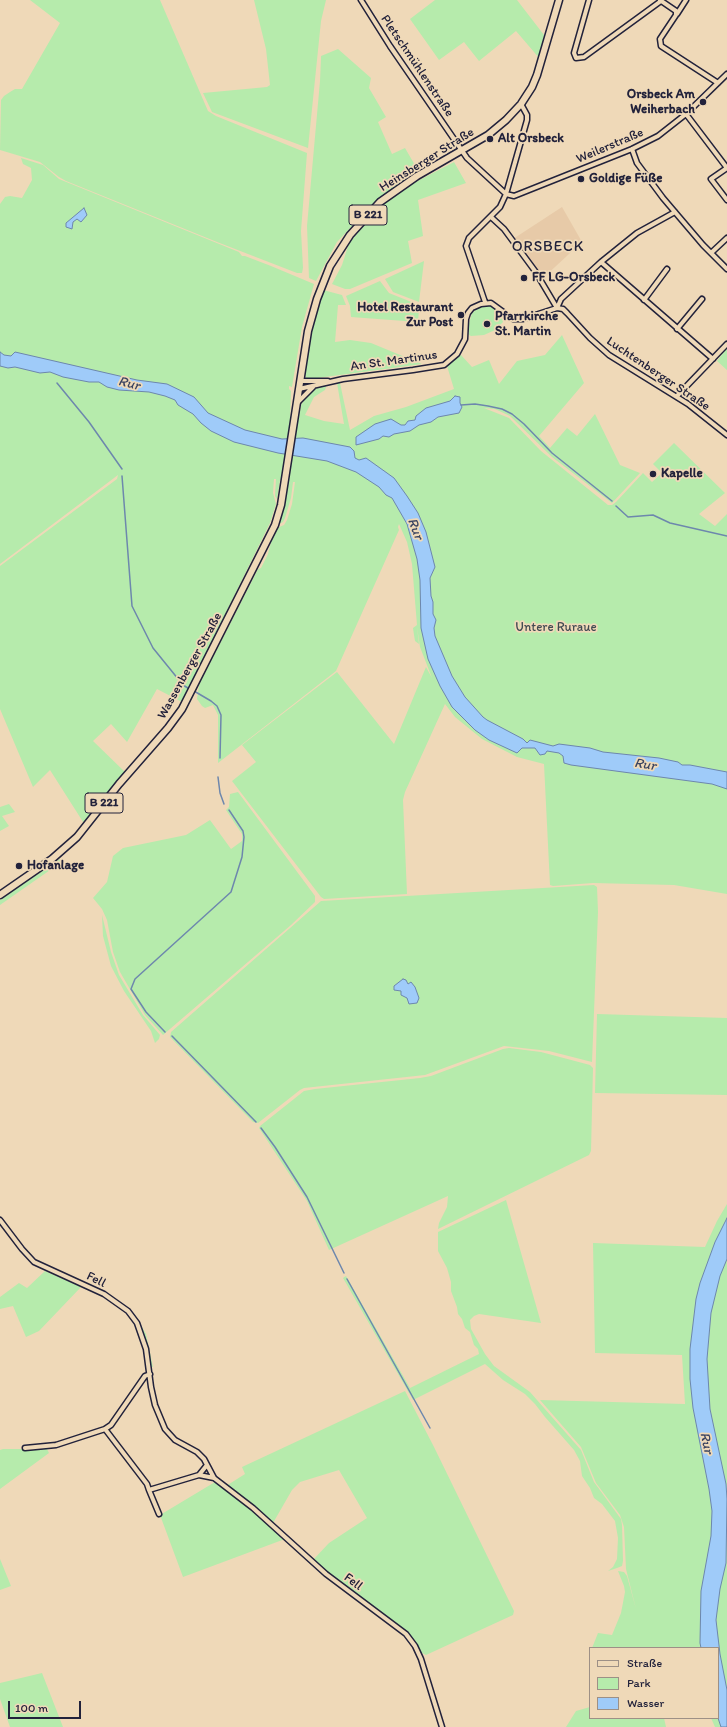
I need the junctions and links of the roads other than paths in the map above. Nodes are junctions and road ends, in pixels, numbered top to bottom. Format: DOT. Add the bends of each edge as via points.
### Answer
graph roads {
  1 [pos="361,0"];
  2 [pos="559,0"];
  3 [pos="589,0"];
  4 [pos="661,0"];
  5 [pos="686,0"];
  6 [pos="676,15"];
  7 [pos="727,76"];
  8 [pos="718,83"];
  9 [pos="521,104"];
  10 [pos="686,114"];
  11 [pos="632,149"];
  12 [pos="463,151"];
  13 [pos="727,168"];
  14 [pos="506,194"];
  15 [pos="727,200"];
  16 [pos="675,212"];
  17 [pos="491,217"];
  18 [pos="727,238"];
  19 [pos="711,254"];
  20 [pos="601,262"];
  21 [pos="727,269"];
  22 [pos="667,270"];
  23 [pos="702,299"];
  24 [pos="644,300"];
  25 [pos="485,302"];
  26 [pos="557,308"];
  27 [pos="677,329"];
  28 [pos="727,344"];
  29 [pos="713,359"];
  30 [pos="300,381"];
  31 [pos="331,381"];
  32 [pos="315,386"];
  33 [pos="299,389"];
  34 [pos="677,396"];
  35 [pos="297,404"];
  36 [pos="296,412"];
  37 [pos="727,435"];
  38 [pos="0,895"];
  39 [pos="0,1220"];
  40 [pos="2,1227"];
  41 [pos="150,1374"];
  42 [pos="105,1429"];
  43 [pos="26,1448"];
  44 [pos="207,1465"];
  45 [pos="200,1475"];
  46 [pos="214,1478"];
  47 [pos="149,1490"];
  48 [pos="159,1514"];
  49 [pos="442,1727"];
  1 -- 12 [label="street, Pletschmühlenstraße"];
  2 -- 9 [label="main road, Heinsberger Straße / B 221" via="537,75"];
  3 -- 4 [label="street" via="574,53 576,58 584,57"];
  4 -- 6 [label="street" via="676,11"];
  5 -- 6 [label="street"];
  6 -- 8 [label="street" via="660,40 661,46"];
  7 -- 8 [label="street, Weilerstraße"];
  8 -- 10 [label="street, Weilerstraße"];
  9 -- 12 [label="main road, Heinsberger Straße / B 221" via="497,128"];
  9 -- 14 [label="street" via="527,120"];
  10 -- 11 [label="street, Weilerstraße" via="658,136"];
  10 -- 13 [label="street"];
  11 -- 14 [label="street, Weilerstraße" via="514,196"];
  11 -- 16 [label="street" via="637,163"];
  12 -- 14 [label="street, Pletschmühlenstraße" via="467,158"];
  12 -- 30 [label="main road, Heinsberger Straße / B 221" via="417,176 387,197 364,218 344,243 328,272 315,305"];
  13 -- 15 [label="street" via="711,180"];
  14 -- 17 [label="street" via="500,207"];
  16 -- 19 [label="street"];
  16 -- 20 [label="street" via="637,233"];
  17 -- 25 [label="street" via="469,238 466,246"];
  17 -- 26 [label="street, Luchtenberger Straße" via="504,229 539,277"];
  18 -- 19 [label="street"];
  19 -- 21 [label="street"];
  20 -- 24 [label="street"];
  20 -- 26 [label="street" via="561,298"];
  22 -- 24 [label="street"];
  23 -- 27 [label="street"];
  24 -- 27 [label="street"];
  25 -- 26 [label="street" via="496,306 513,319 523,319"];
  25 -- 31 [label="street, An St. Martinus" via="472,308 468,313 465,339 457,354 444,365"];
  26 -- 34 [label="street, Luchtenberger Straße" via="563,309 609,355"];
  27 -- 29 [label="street"];
  28 -- 29 [label="street"];
  29 -- 34 [label="street"];
  30 -- 31 [label="street, An St. Martinus"];
  30 -- 33 [label="main road, Heinsberger Straße / B 221"];
  31 -- 32 [label="street, An St. Martinus"];
  32 -- 33 [label="street, An St. Martinus"];
  32 -- 35 [label="street, An St. Martinus"];
  33 -- 35 [label="main road, Heinsberger Straße / B 221"];
  34 -- 37 [label="street, Luchtenberger Straße"];
  35 -- 36 [label="main road, Heinsberger Straße / B 221"];
  36 -- 38 [label="main road, Wassenberger Straße / B 221" via="276,525 182,709 77,837 52,859"];
  39 -- 40 [label="street, Fell"];
  40 -- 41 [label="street, Fell" via="34,1262 104,1294 128,1311 137,1323 146,1349"];
  41 -- 42 [label="street" via="145,1376 111,1425"];
  41 -- 44 [label="street, Fell" via="155,1405 165,1429 175,1440 197,1452"];
  42 -- 43 [label="street" via="56,1445"];
  42 -- 47 [label="street"];
  44 -- 45 [label="street"];
  44 -- 46 [label="street, Fell"];
  45 -- 46 [label="street, Fell"];
  45 -- 47 [label="street, Fell"];
  46 -- 49 [label="street, Fell" via="253,1508 326,1574 406,1634 415,1646 424,1668"];
  47 -- 48 [label="street"];
}
